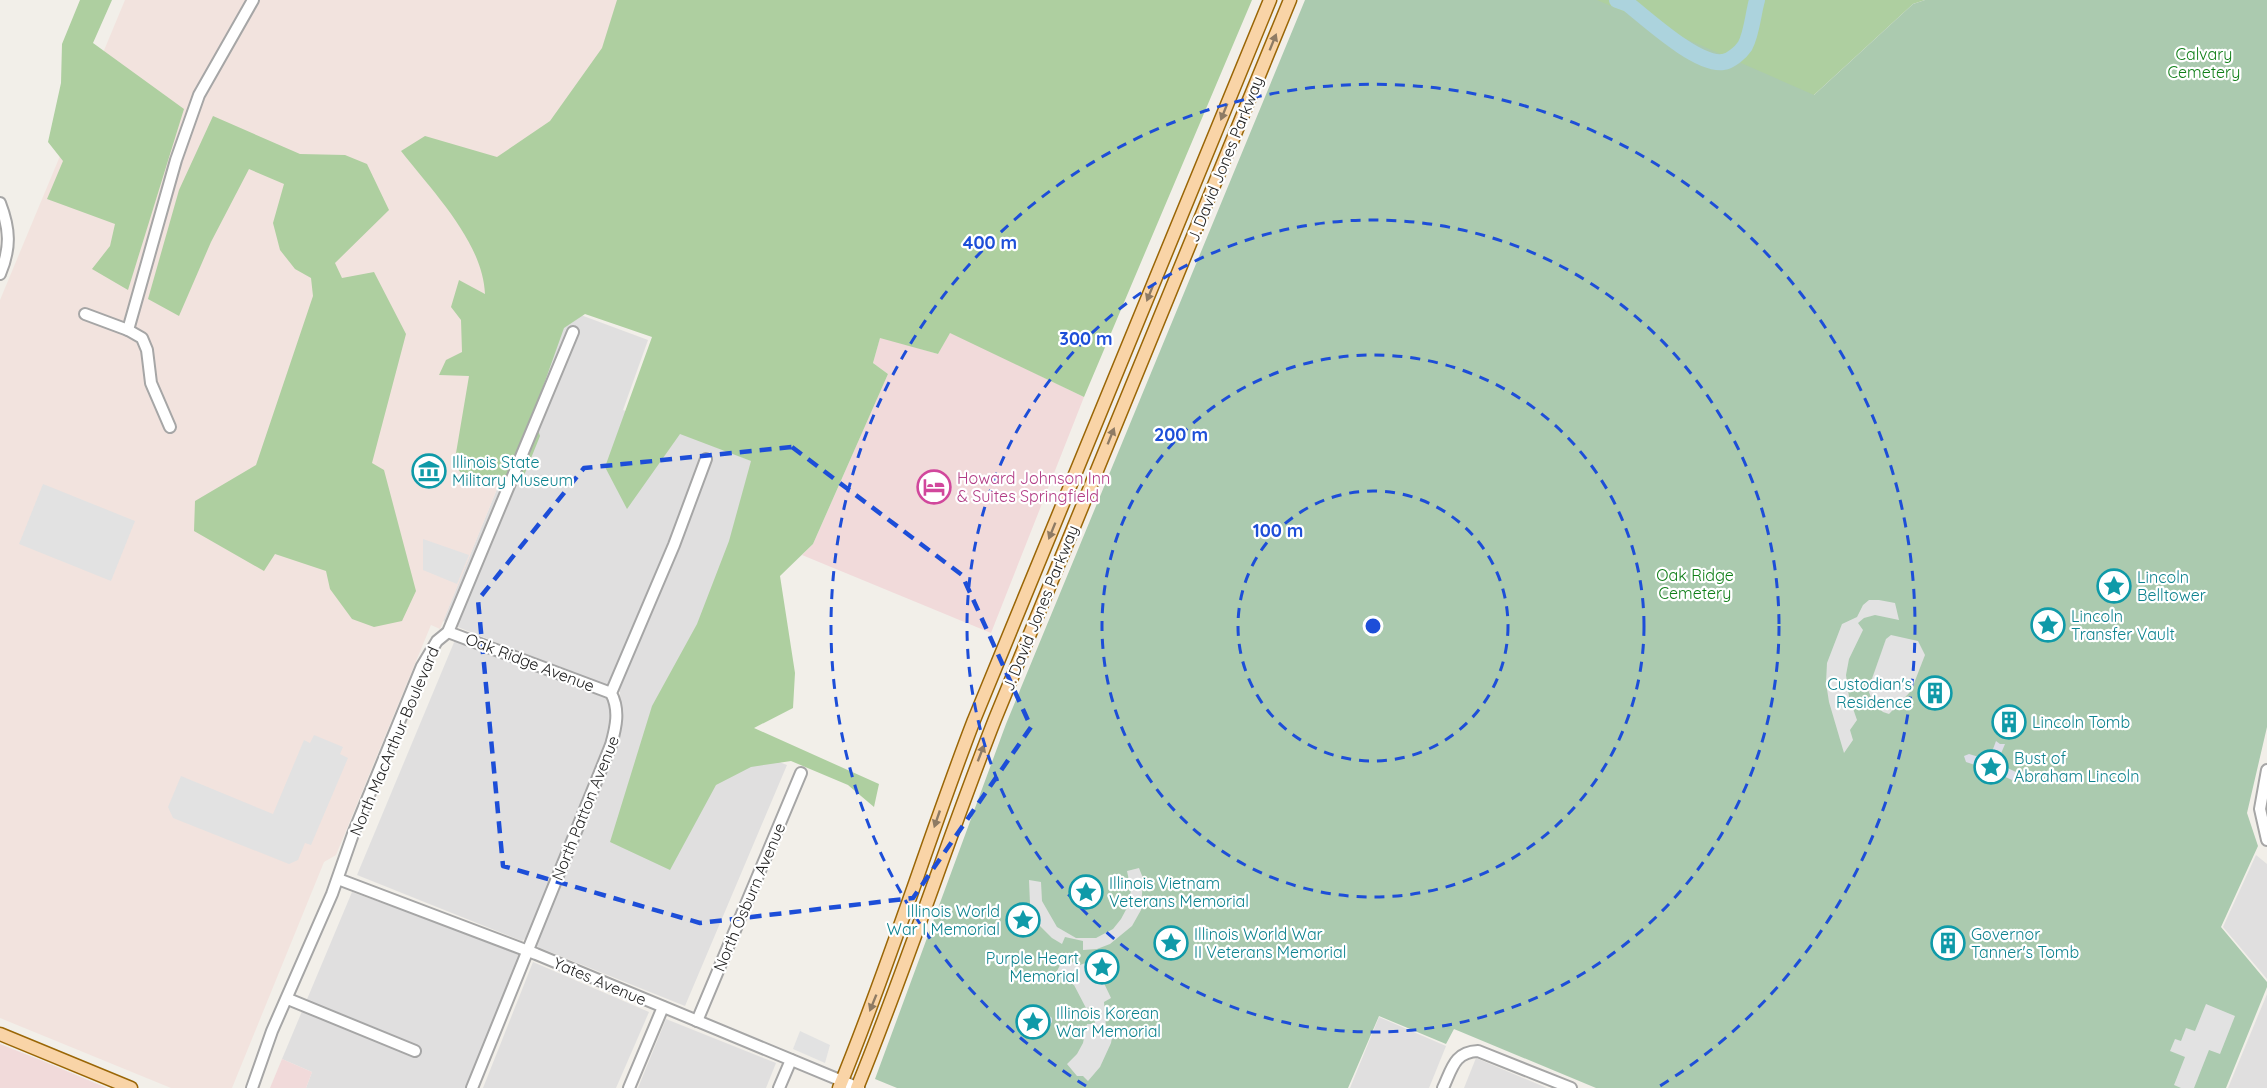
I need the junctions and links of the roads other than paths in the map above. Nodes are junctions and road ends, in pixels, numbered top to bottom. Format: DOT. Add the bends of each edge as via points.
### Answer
graph roads {
  1 [pos="253,0"];
  2 [pos="1270,0"];
  3 [pos="1290,0"];
  4 [pos="0,203"];
  5 [pos="2,261"];
  6 [pos="0,274"];
  7 [pos="86,314"];
  8 [pos="128,330"];
  9 [pos="573,332"];
  10 [pos="170,427"];
  11 [pos="706,459"];
  12 [pos="448,632"];
  13 [pos="611,693"];
  14 [pos="2267,770"];
  15 [pos="801,773"];
  16 [pos="2265,836"];
  17 [pos="338,879"];
  18 [pos="527,951"];
  19 [pos="288,999"];
  20 [pos="663,1007"];
  21 [pos="698,1021"];
  22 [pos="0,1034"];
  23 [pos="415,1051"];
  24 [pos="791,1060"];
  25 [pos="840,1084"];
  26 [pos="132,1088"];
  27 [pos="252,1088"];
  28 [pos="472,1088"];
  29 [pos="629,1088"];
  30 [pos="779,1088"];
  31 [pos="858,1088"];
  32 [pos="1443,1088"];
  33 [pos="1571,1088"];
  1 -- 8 [label="street" via="199,95 176,160"];
  2 -- 25 [label="main road, J. David Jones Parkway, one-way" via="974,720 891,955"];
  31 -- 3 [label="main road, J. David Jones Parkway, one-way" via="995,719"];
  4 -- 5 [label="street" via="8,251"];
  5 -- 6 [label="street"];
  7 -- 8 [label="street"];
  8 -- 10 [label="street" via="145,344 151,383"];
  9 -- 12 [label="street, North MacArthur Boulevard"];
  11 -- 13 [label="street"];
  12 -- 13 [label="street, Oak Ridge Avenue"];
  12 -- 17 [label="street, North MacArthur Boulevard" via="437,641 422,666"];
  13 -- 18 [label="street, North Patton Avenue" via="617,715 611,745"];
  14 -- 16 [label="street" via="2260,809"];
  15 -- 21 [label="street, North Osburn Avenue"];
  17 -- 18 [label="street, Yates Avenue"];
  17 -- 19 [label="street, North MacArthur Boulevard"];
  18 -- 20 [label="street, Yates Avenue"];
  18 -- 28 [label="street, North Patton Avenue"];
  19 -- 23 [label="street"];
  19 -- 27 [label="street, North MacArthur Boulevard"];
  20 -- 21 [label="street, Yates Avenue"];
  20 -- 29 [label="street"];
  21 -- 24 [label="street, Yates Avenue"];
  22 -- 26 [label="main road"];
  24 -- 25 [label="street, Yates Avenue"];
  24 -- 30 [label="street"];
  25 -- 31 [label="street, Yates Avenue"];
  32 -- 33 [label="street" via="1454,1064 1468,1051 1478,1051"];
}
